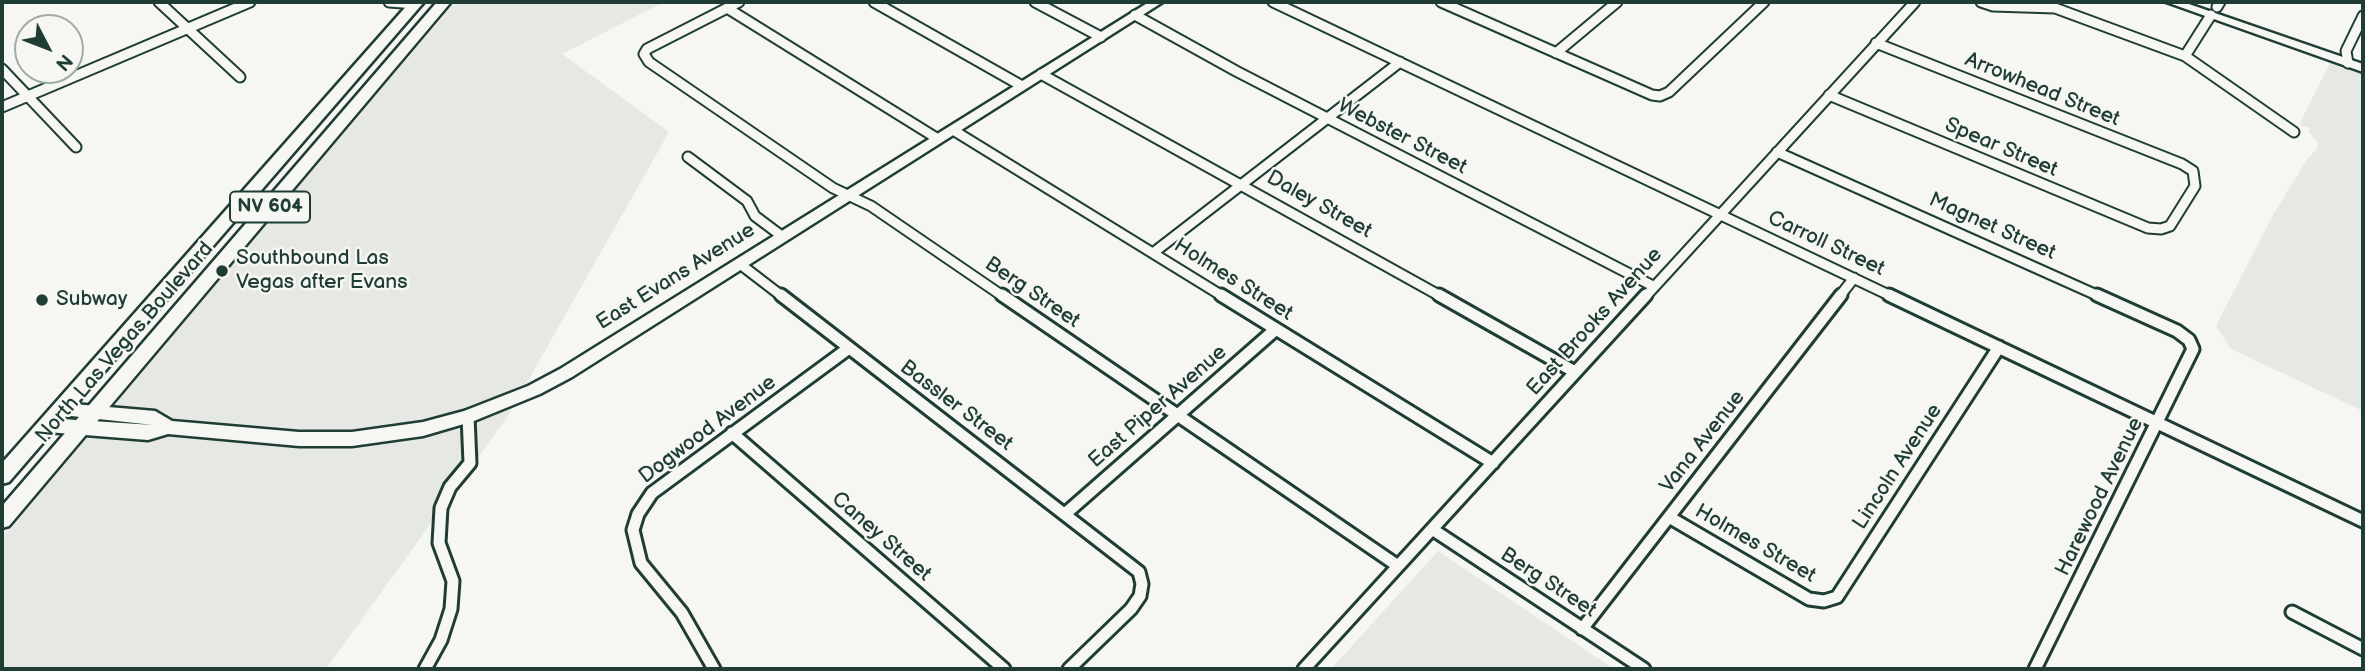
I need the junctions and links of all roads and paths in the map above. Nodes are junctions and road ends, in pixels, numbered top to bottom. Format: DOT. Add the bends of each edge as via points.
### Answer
graph roads {
  1 [pos="159,2"];
  2 [pos="250,2"];
  3 [pos="389,2"];
  4 [pos="442,2"];
  5 [pos="739,2"];
  6 [pos="874,2"];
  7 [pos="1035,2"];
  8 [pos="1157,2"];
  9 [pos="1273,2"];
  10 [pos="1441,2"];
  11 [pos="1471,2"];
  12 [pos="1617,2"];
  13 [pos="1764,2"];
  14 [pos="1981,2"];
  15 [pos="2172,2"];
  16 [pos="2183,2"];
  17 [pos="2202,2"];
  18 [pos="416,3"];
  19 [pos="1910,3"];
  20 [pos="727,8"];
  21 [pos="2216,8"];
  22 [pos="1460,10"];
  23 [pos="1135,15"];
  24 [pos="2363,16"];
  25 [pos="188,28"];
  26 [pos="416,35"];
  27 [pos="1101,37"];
  28 [pos="1877,43"];
  29 [pos="1556,53"];
  30 [pos="2185,56"];
  31 [pos="2347,57"];
  32 [pos="2363,57"];
  33 [pos="1400,62"];
  34 [pos="2363,68"];
  35 [pos="2,69"];
  36 [pos="1041,74"];
  37 [pos="240,77"];
  38 [pos="1022,86"];
  39 [pos="1829,95"];
  40 [pos="26,97"];
  41 [pos="2,107"];
  42 [pos="1327,118"];
  43 [pos="306,130"];
  44 [pos="953,130"];
  45 [pos="2294,132"];
  46 [pos="938,139"];
  47 [pos="76,147"];
  48 [pos="1777,152"];
  49 [pos="688,157"];
  50 [pos="303,169"];
  51 [pos="266,175"];
  52 [pos="1242,184"];
  53 [pos="849,196"];
  54 [pos="1720,214"];
  55 [pos="253,228"];
  56 [pos="2161,229"];
  57 [pos="783,237"];
  58 [pos="1153,253"];
  59 [pos="740,264"];
  60 [pos="1854,278"];
  61 [pos="1653,286"];
  62 [pos="1276,329"];
  63 [pos="2189,340"];
  64 [pos="1999,347"];
  65 [pos="849,348"];
  66 [pos="1575,372"];
  67 [pos="62,409"];
  68 [pos="96,412"];
  69 [pos="468,416"];
  70 [pos="1178,416"];
  71 [pos="2158,423"];
  72 [pos="47,425"];
  73 [pos="168,427"];
  74 [pos="83,428"];
  75 [pos="732,433"];
  76 [pos="1493,463"];
  77 [pos="2,476"];
  78 [pos="1065,514"];
  79 [pos="1669,517"];
  80 [pos="2,520"];
  81 [pos="2363,521"];
  82 [pos="1432,529"];
  83 [pos="1398,566"];
  84 [pos="1824,601"];
  85 [pos="2292,612"];
  86 [pos="1583,629"];
  87 [pos="2363,649"];
  88 [pos="425,669"];
  89 [pos="714,669"];
  90 [pos="1004,669"];
  91 [pos="1069,669"];
  92 [pos="1304,669"];
  93 [pos="1644,669"];
  94 [pos="2035,669"];
  1 -- 25 [label="street"];
  2 -- 25 [label="street"];
  3 -- 18 [label="street"];
  4 -- 26 [label="main road, North Las Vegas Boulevard / NV 604"];
  5 -- 20 [label="street"];
  6 -- 38 [label="street"];
  7 -- 27 [label="street"];
  8 -- 23 [label="street, East Evans Avenue"];
  9 -- 33 [label="street, Carroll Street"];
  10 -- 22 [label="street"];
  11 -- 22 [label="street"];
  12 -- 29 [label="street"];
  13 -- 29 [label="street" via="1660,96"];
  14 -- 30 [label="street" via="2055,8"];
  15 -- 21 [label="street"];
  16 -- 21 [label="street"];
  17 -- 21 [label="street"];
  18 -- 26 [label="main road" via="422,11 410,28"];
  18 -- 43 [label="main road, North Las Vegas Boulevard / NV 604"];
  19 -- 28 [label="street, East Brooks Avenue"];
  20 -- 46 [label="street"];
  20 -- 53 [label="street, Berg Street" via="644,54 649,62"];
  21 -- 30 [label="street"];
  21 -- 31 [label="street"];
  21 -- 31 [label="street"];
  22 -- 29 [label="street"];
  23 -- 27 [label="street, East Evans Avenue"];
  23 -- 42 [label="street, Webster Street"];
  24 -- 31 [label="street"];
  25 -- 37 [label="street"];
  25 -- 40 [label="street"];
  26 -- 50 [label="main road, North Las Vegas Boulevard / NV 604"];
  27 -- 36 [label="street, East Evans Avenue"];
  28 -- 39 [label="street, East Brooks Avenue"];
  28 -- 56 [label="street, Arrowhead Street" via="2193,171 2195,186 2170,226"];
  30 -- 45 [label="street"];
  31 -- 32 [label="street"];
  31 -- 34 [label="street"];
  33 -- 42 [label="street"];
  33 -- 54 [label="street, Carroll Street"];
  35 -- 40 [label="street"];
  36 -- 38 [label="street, East Evans Avenue"];
  36 -- 52 [label="street, Daley Street"];
  38 -- 44 [label="street, East Evans Avenue"];
  39 -- 48 [label="street, East Brooks Avenue"];
  39 -- 56 [label="street, Spear Street" via="2148,228"];
  40 -- 41 [label="street"];
  40 -- 47 [label="street"];
  42 -- 52 [label="street"];
  42 -- 61 [label="street, Webster Street"];
  43 -- 50 [label="main road" via="306,142 291,162"];
  43 -- 51 [label="main road, North Las Vegas Boulevard / NV 604"];
  44 -- 46 [label="street, East Evans Avenue"];
  44 -- 58 [label="street, Holmes Street"];
  46 -- 53 [label="street, East Evans Avenue"];
  48 -- 54 [label="street, East Brooks Avenue"];
  48 -- 63 [label="street, Magnet Street"];
  49 -- 57 [label="street" via="747,201 755,216"];
  50 -- 55 [label="main road, North Las Vegas Boulevard / NV 604"];
  51 -- 55 [label="main road" via="274,180 255,208"];
  51 -- 67 [label="main road, North Las Vegas Boulevard / NV 604"];
  52 -- 58 [label="street"];
  52 -- 66 [label="street, Daley Street"];
  53 -- 57 [label="street, East Evans Avenue"];
  53 -- 70 [label="street, Berg Street" via="871,206"];
  54 -- 60 [label="street, Carroll Street"];
  54 -- 61 [label="street, East Brooks Avenue"];
  55 -- 68 [label="main road, North Las Vegas Boulevard / NV 604"];
  57 -- 59 [label="street, East Evans Avenue"];
  58 -- 62 [label="street, Holmes Street"];
  59 -- 65 [label="street, Bassler Street"];
  59 -- 69 [label="street, East Evans Avenue" via="566,373"];
  60 -- 64 [label="street, Carroll Street"];
  60 -- 79 [label="street, Vana Avenue"];
  61 -- 66 [label="street, East Brooks Avenue"];
  62 -- 70 [label="street, East Piper Avenue"];
  62 -- 76 [label="street, Holmes Street"];
  63 -- 71 [label="street, Harewood Avenue" via="2193,349"];
  64 -- 71 [label="street, Carroll Street"];
  64 -- 84 [label="street, Lincoln Avenue" via="1837,597"];
  65 -- 75 [label="street, Dogwood Avenue"];
  65 -- 78 [label="street, Bassler Street"];
  66 -- 76 [label="street, East Brooks Avenue"];
  67 -- 68 [label="street, East Evans Avenue"];
  67 -- 72 [label="main road, North Las Vegas Boulevard / NV 604"];
  68 -- 73 [label="street, East Evans Avenue" via="155,418"];
  68 -- 74 [label="main road, North Las Vegas Boulevard / NV 604"];
  69 -- 73 [label="street, East Evans Avenue" via="423,429 352,439"];
  69 -- 88 [label="street" via="470,463 450,486 441,508 439,543 453,581 452,609"];
  70 -- 78 [label="street, East Piper Avenue"];
  70 -- 83 [label="street, Berg Street"];
  71 -- 81 [label="street, Carroll Street"];
  71 -- 94 [label="street, Harewood Avenue"];
  72 -- 74 [label="street, East Evans Avenue"];
  72 -- 77 [label="main road, North Las Vegas Boulevard / NV 604"];
  73 -- 74 [label="street, East Evans Avenue" via="148,433"];
  74 -- 80 [label="main road, North Las Vegas Boulevard / NV 604"];
  75 -- 89 [label="street, Dogwood Avenue" via="652,493 633,530 641,564 682,613"];
  75 -- 90 [label="street, Caney Street"];
  76 -- 82 [label="street, East Brooks Avenue"];
  78 -- 91 [label="street, Bassler Street" via="1139,572 1142,584 1131,609"];
  79 -- 84 [label="street, Holmes Street" via="1809,599"];
  79 -- 86 [label="street, Vana Avenue"];
  82 -- 83 [label="street, East Brooks Avenue"];
  82 -- 86 [label="street, Berg Street"];
  83 -- 92 [label="street, East Brooks Avenue"];
  85 -- 87 [label="street"];
  86 -- 93 [label="street, Berg Street"];
}
